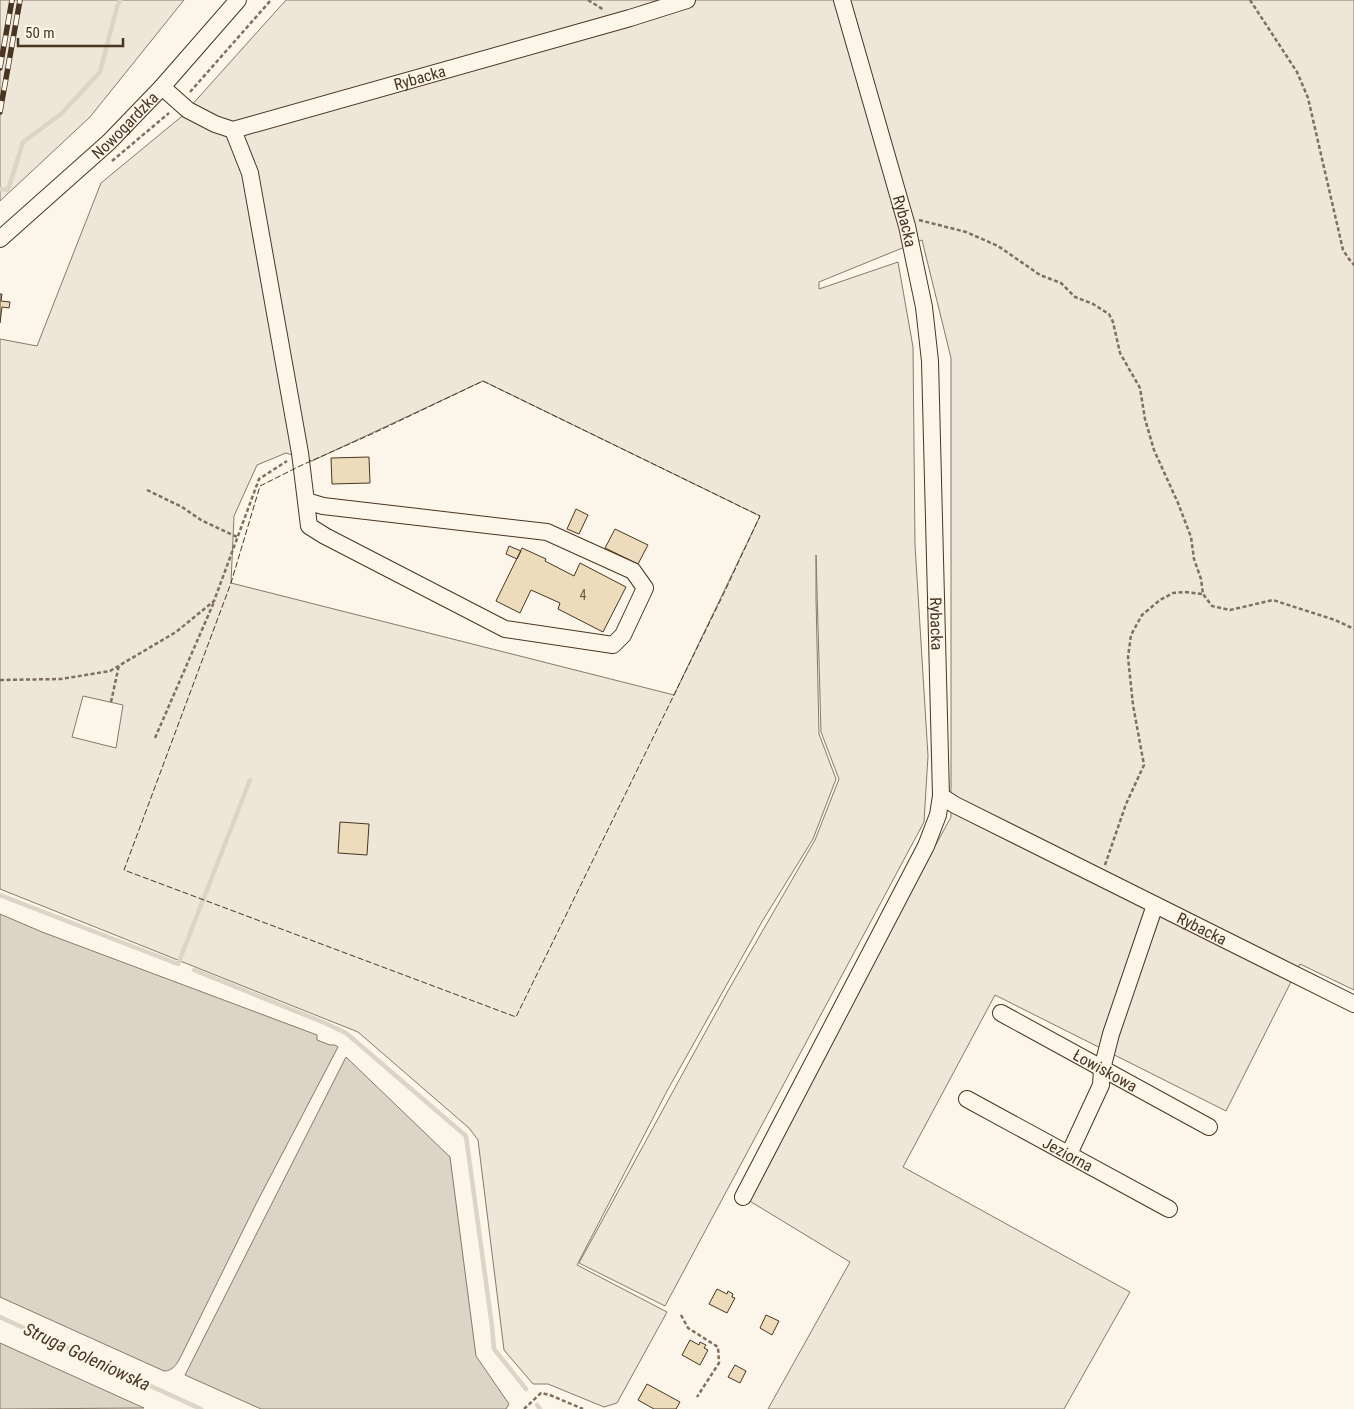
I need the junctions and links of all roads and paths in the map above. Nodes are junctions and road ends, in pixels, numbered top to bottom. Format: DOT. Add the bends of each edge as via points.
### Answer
graph roads {
  1 [pos="238,0"];
  2 [pos="687,0"];
  3 [pos="842,0"];
  4 [pos="1250,0"];
  5 [pos="162,87"];
  6 [pos="233,130"];
  7 [pos="904,215"];
  8 [pos="0,239"];
  9 [pos="1354,265"];
  10 [pos="300,453"];
  11 [pos="147,490"];
  12 [pos="306,501"];
  13 [pos="237,537"];
  14 [pos="1203,594"];
  15 [pos="214,600"];
  16 [pos="1354,629"];
  17 [pos="119,665"];
  18 [pos="0,680"];
  19 [pos="111,702"];
  20 [pos="155,738"];
  21 [pos="941,796"];
  22 [pos="1101,878"];
  23 [pos="1155,905"];
  24 [pos="1354,1004"];
  25 [pos="1001,1013"];
  26 [pos="1102,1069"];
  27 [pos="967,1099"];
  28 [pos="1209,1127"];
  29 [pos="1069,1154"];
  30 [pos="743,1197"];
  31 [pos="1169,1209"];
  32 [pos="681,1316"];
  33 [pos="697,1397"];
  34 [pos="528,1405"];
  35 [pos="524,1409"];
  36 [pos="530,1409"];
  37 [pos="584,1409"];
  1 -- 5 [label="street, Nowogardzka"];
  2 -- 6 [label="street, Rybacka"];
  3 -- 7 [label="street, Rybacka"];
  4 -- 9 [label="path" via="1297,72 1308,98 1343,250"];
  5 -- 6 [label="street" via="188,110"];
  5 -- 8 [label="street, Nowogardzka" via="109,142"];
  6 -- 10 [label="street" via="250,173"];
  7 -- 14 [label="path" via="966,232 998,246 1040,275 1061,283 1075,297 1109,314 1120,353 1140,388 1154,450 1190,537"];
  7 -- 21 [label="street, Rybacka" via="924,308 930,361"];
  10 -- 12 [label="street"];
  10 -- 13 [label="path" via="259,479"];
  11 -- 13 [label="path"];
  12 -- 12 [label="street" via="309,526 324,536 505,629 613,645 623,635 645,588 633,571 547,532 323,506"];
  13 -- 15 [label="path"];
  14 -- 16 [label="path" via="1212,606 1230,610 1273,600"];
  14 -- 22 [label="path" via="1173,593 1160,600 1142,615 1130,635 1128,657 1133,705 1144,765 1126,804"];
  15 -- 17 [label="path" via="176,632"];
  15 -- 20 [label="path"];
  17 -- 18 [label="path" via="110,670 61,679"];
  17 -- 19 [label="path"];
  21 -- 22 [label="street, Rybacka"];
  21 -- 30 [label="street" via="938,816 926,846"];
  22 -- 23 [label="street, Rybacka"];
  23 -- 24 [label="street, Rybacka"];
  23 -- 26 [label="street" via="1110,1034"];
  25 -- 26 [label="street, Łowiskowa"];
  26 -- 28 [label="street, Łowiskowa"];
  26 -- 29 [label="street" via="1101,1085"];
  27 -- 29 [label="street, Jeziorna"];
  29 -- 31 [label="street, Jeziorna"];
  32 -- 33 [label="path" via="688,1328 718,1347 719,1363"];
  34 -- 35 [label="path"];
  34 -- 36 [label="path"];
  34 -- 37 [label="path" via="541,1393"];
}
